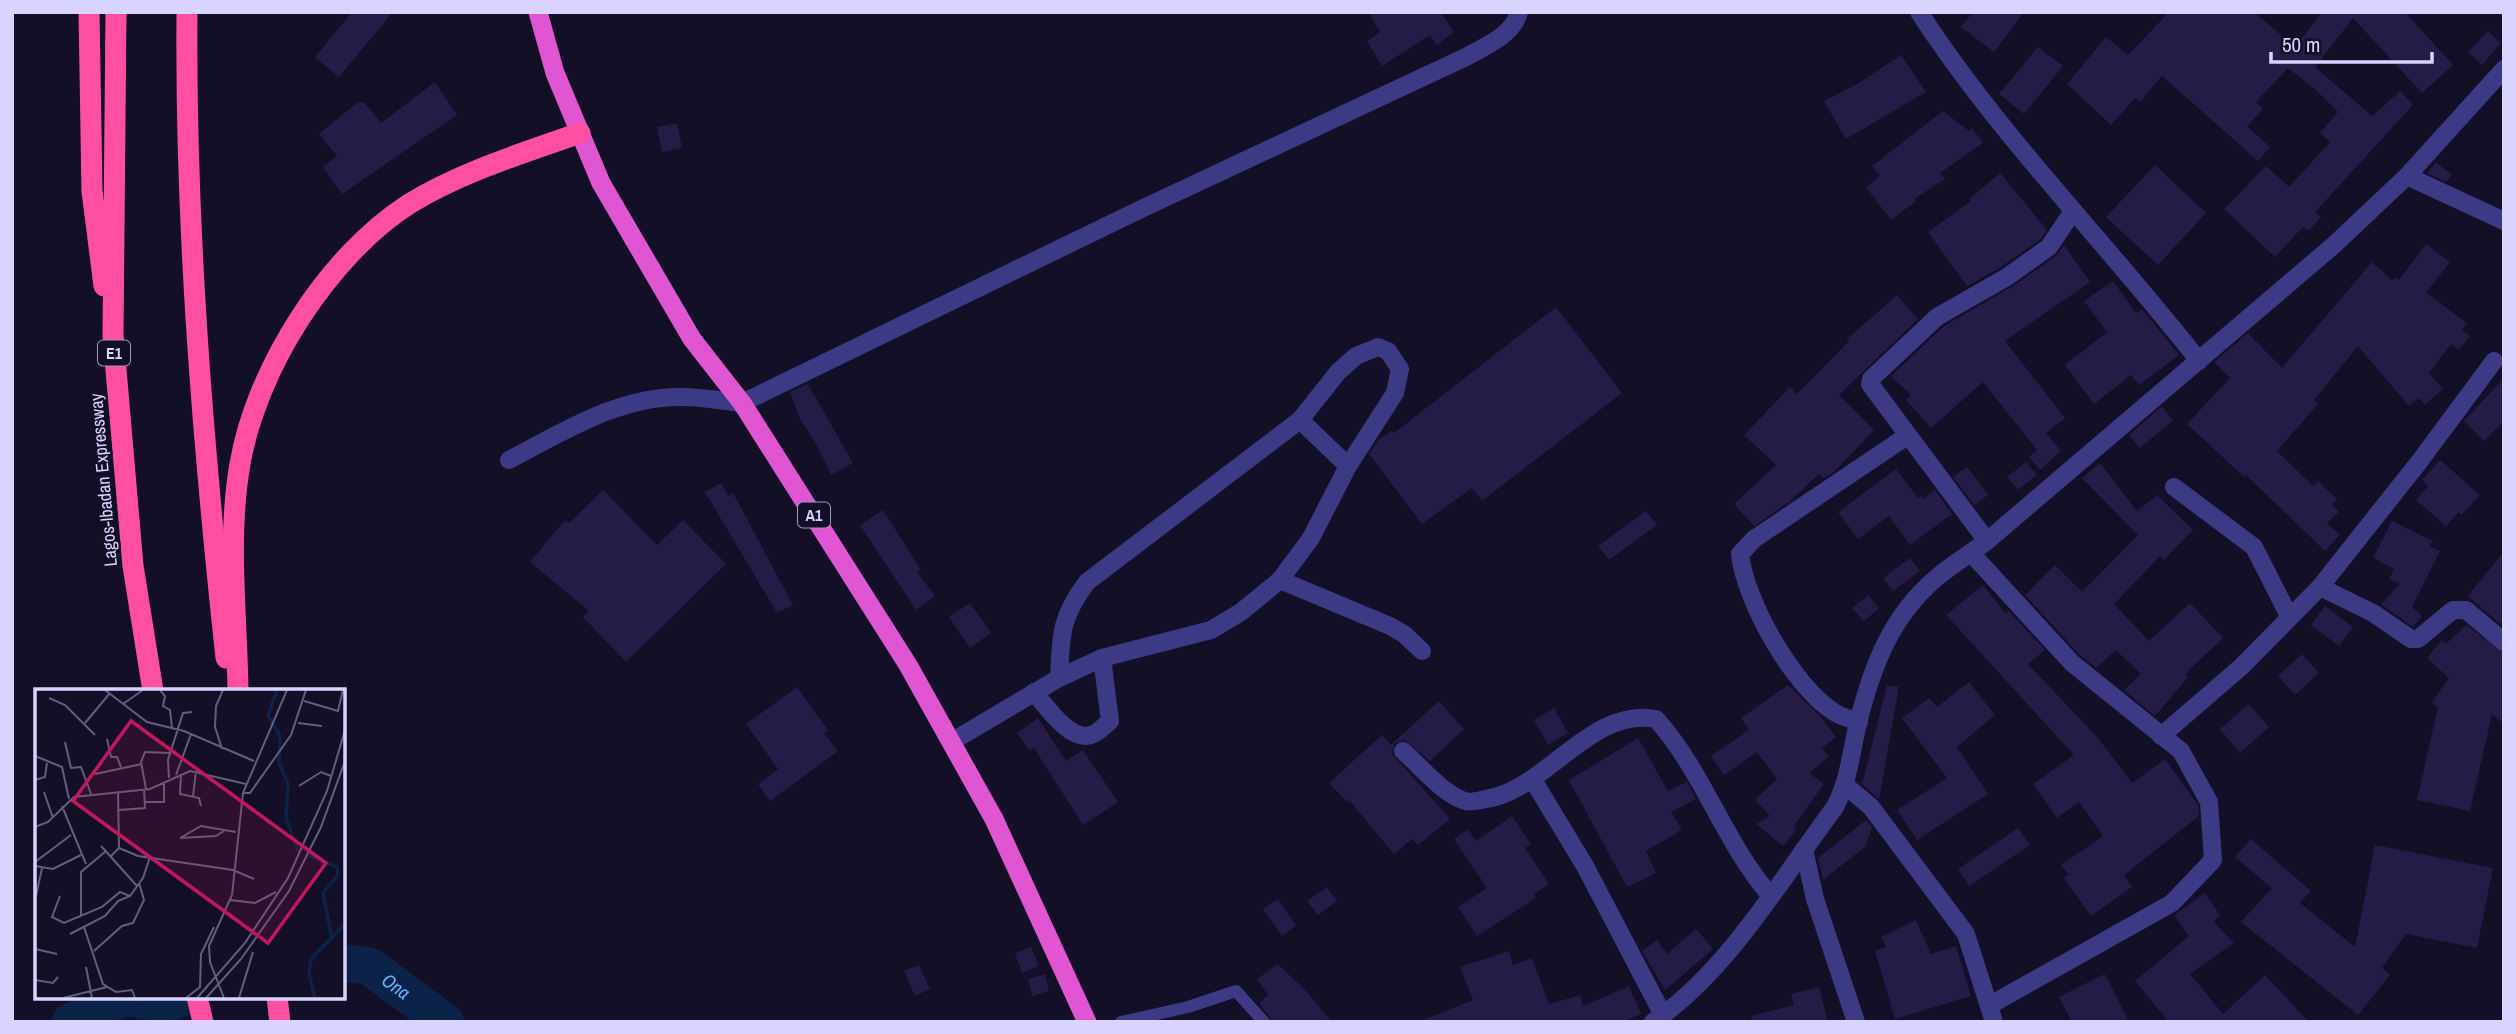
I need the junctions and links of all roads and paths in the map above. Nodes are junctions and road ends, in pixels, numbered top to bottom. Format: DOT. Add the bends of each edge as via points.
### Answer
graph roads {
  1 [pos="89,12"];
  2 [pos="116,12"];
  3 [pos="187,12"];
  4 [pos="538,12"];
  5 [pos="1519,12"];
  6 [pos="1919,12"];
  7 [pos="2504,69"];
  8 [pos="580,133"];
  9 [pos="2407,176"];
  10 [pos="2073,211"];
  11 [pos="2504,221"];
  12 [pos="113,335"];
  13 [pos="2199,361"];
  14 [pos="2494,361"];
  15 [pos="742,403"];
  16 [pos="1300,420"];
  17 [pos="1908,436"];
  18 [pos="509,460"];
  19 [pos="1348,466"];
  20 [pos="2174,487"];
  21 [pos="1987,541"];
  22 [pos="1971,554"];
  23 [pos="1280,580"];
  24 [pos="2320,587"];
  25 [pos="2289,616"];
  26 [pos="2504,642"];
  27 [pos="1422,651"];
  28 [pos="1102,658"];
  29 [pos="1059,678"];
  30 [pos="153,689"];
  31 [pos="230,689"];
  32 [pos="238,689"];
  33 [pos="1034,692"];
  34 [pos="1858,722"];
  35 [pos="2161,736"];
  36 [pos="951,741"];
  37 [pos="1403,751"];
  38 [pos="1533,780"];
  39 [pos="1846,786"];
  40 [pos="1804,849"];
  41 [pos="1770,895"];
  42 [pos="197,999"];
  43 [pos="277,999"];
  44 [pos="1992,1014"];
  45 [pos="1658,1018"];
  46 [pos="203,1022"];
  47 [pos="280,1022"];
  48 [pos="1087,1022"];
  49 [pos="1121,1022"];
  50 [pos="1264,1022"];
  51 [pos="1856,1022"];
  1 -- 12 [label="highway" via="92,191 97,250"];
  2 -- 12 [label="highway, Lagos-Ibadan Expressway / E1"];
  3 -- 31 [label="highway" via="196,313"];
  4 -- 8 [label="highway, A1" via="555,73"];
  5 -- 15 [label="street" via="1502,37 1468,56"];
  6 -- 10 [label="street" via="2015,145"];
  7 -- 9 [label="street"];
  8 -- 15 [label="highway, A1" via="638,250 692,339"];
  8 -- 32 [label="highway" via="519,154 409,204 347,258 283,348 257,399 240,463 234,556"];
  9 -- 11 [label="street"];
  9 -- 13 [label="street"];
  10 -- 13 [label="street"];
  10 -- 17 [label="street" via="2049,247 1937,317 1871,379 1876,395"];
  12 -- 30 [label="highway, Lagos-Ibadan Expressway / E1" via="133,566"];
  13 -- 21 [label="street"];
  14 -- 24 [label="street"];
  15 -- 18 [label="street" via="681,397 641,401 598,414"];
  15 -- 36 [label="highway, A1"];
  16 -- 19 [label="street"];
  16 -- 19 [label="street" via="1356,356 1378,347 1388,351 1401,369 1395,393"];
  16 -- 29 [label="street" via="1087,582 1070,605 1064,624"];
  17 -- 21 [label="street"];
  17 -- 34 [label="street" via="1754,539 1740,554 1742,575 1782,656 1834,713"];
  19 -- 23 [label="street" via="1311,538"];
  20 -- 25 [label="street" via="2254,547"];
  21 -- 22 [label="street"];
  22 -- 34 [label="street" via="1934,579 1903,615 1878,654"];
  22 -- 35 [label="street" via="2072,663"];
  23 -- 27 [label="street" via="1390,626"];
  23 -- 28 [label="street" via="1211,630"];
  24 -- 25 [label="street"];
  24 -- 26 [label="street" via="2373,613 2411,639 2418,639 2453,610 2466,610"];
  25 -- 35 [label="street" via="2241,667"];
  28 -- 29 [label="street"];
  28 -- 33 [label="street" via="1110,722 1090,736 1064,726"];
  29 -- 33 [label="street"];
  33 -- 36 [label="street"];
  34 -- 39 [label="street"];
  35 -- 44 [label="street" via="2181,751 2209,802 2213,860 2172,903"];
  36 -- 48 [label="highway, A1" via="994,819"];
  37 -- 38 [label="street" via="1453,795 1468,802 1503,797"];
  38 -- 41 [label="street" via="1581,741 1611,726 1640,716 1656,719 1748,870"];
  38 -- 45 [label="street" via="1585,866"];
  39 -- 40 [label="street"];
  39 -- 44 [label="street" via="1871,807 1966,934"];
  40 -- 41 [label="street"];
  40 -- 51 [label="street" via="1815,899"];
  41 -- 45 [label="street" via="1708,976"];
  42 -- 46 [label="highway"];
  43 -- 47 [label="highway"];
  49 -- 50 [label="lane" via="1236,991"];
}
